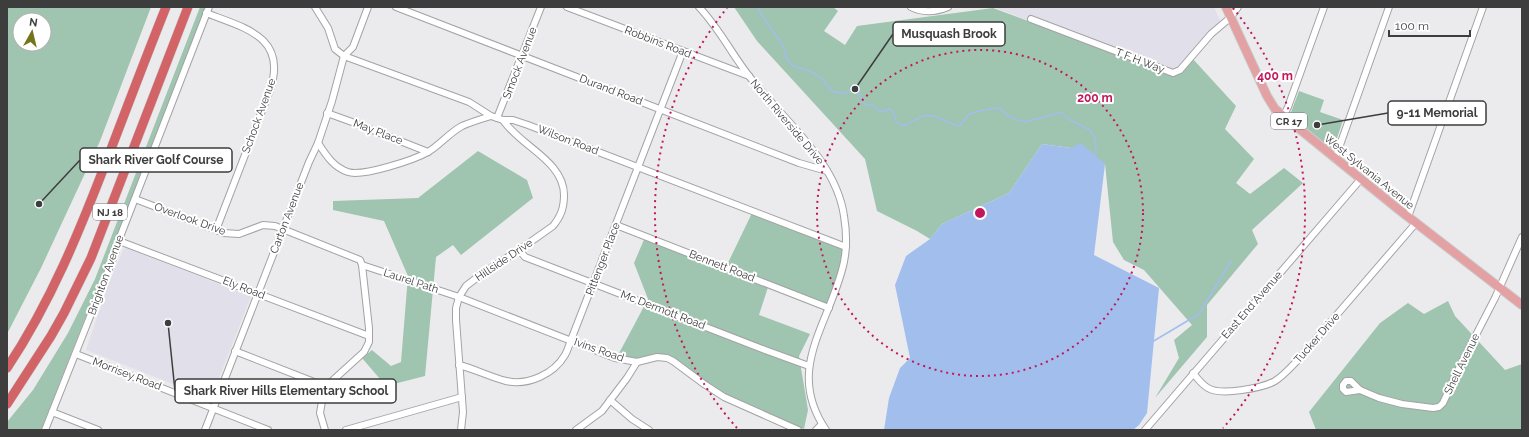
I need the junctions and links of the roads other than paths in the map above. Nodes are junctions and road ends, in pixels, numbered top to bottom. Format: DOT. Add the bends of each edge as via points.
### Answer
graph roads {
  1 [pos="166,7"];
  2 [pos="188,7"];
  3 [pos="315,7"];
  4 [pos="368,7"];
  5 [pos="396,7"];
  6 [pos="541,7"];
  7 [pos="567,7"];
  8 [pos="699,7"];
  9 [pos="911,7"];
  10 [pos="948,7"];
  11 [pos="1226,7"];
  12 [pos="1238,7"];
  13 [pos="1324,7"];
  14 [pos="1389,7"];
  15 [pos="1483,7"];
  16 [pos="208,10"];
  17 [pos="1231,17"];
  18 [pos="1031,19"];
  19 [pos="683,51"];
  20 [pos="344,56"];
  21 [pos="522,56"];
  22 [pos="749,76"];
  23 [pos="661,110"];
  24 [pos="327,113"];
  25 [pos="491,116"];
  26 [pos="1283,117"];
  27 [pos="500,119"];
  28 [pos="318,143"];
  29 [pos="428,152"];
  30 [pos="1335,159"];
  31 [pos="638,167"];
  32 [pos="827,171"];
  33 [pos="1360,180"];
  34 [pos="135,198"];
  35 [pos="1408,217"];
  36 [pos="1416,223"];
  37 [pos="616,225"];
  38 [pos="282,229"];
  39 [pos="216,230"];
  40 [pos="1522,237"];
  41 [pos="119,241"];
  42 [pos="846,247"];
  43 [pos="519,250"];
  44 [pos="362,265"];
  45 [pos="594,283"];
  46 [pos="1500,288"];
  47 [pos="258,293"];
  48 [pos="459,297"];
  49 [pos="1522,305"];
  50 [pos="829,308"];
  51 [pos="369,336"];
  52 [pos="571,340"];
  53 [pos="235,351"];
  54 [pos="76,354"];
  55 [pos="637,362"];
  56 [pos="459,365"];
  57 [pos="809,366"];
  58 [pos="7,368"];
  59 [pos="1193,373"];
  60 [pos="327,387"];
  61 [pos="1360,390"];
  62 [pos="462,397"];
  63 [pos="610,400"];
  64 [pos="7,404"];
  65 [pos="213,408"];
  66 [pos="52,412"];
  67 [pos="822,424"];
  68 [pos="45,430"];
  69 [pos="98,430"];
  70 [pos="205,430"];
  71 [pos="268,430"];
  72 [pos="325,430"];
  73 [pos="346,430"];
  74 [pos="461,430"];
  75 [pos="576,430"];
  76 [pos="649,430"];
  77 [pos="798,430"];
  78 [pos="816,430"];
  79 [pos="826,430"];
  80 [pos="1145,430"];
  1 -- 58 [label="highway, NJ 18" via="80,230 44,306"];
  2 -- 64 [label="highway, NJ 18" via="88,265 51,336"];
  3 -- 20 [label="street" via="328,28 335,49"];
  4 -- 20 [label="street, Carton Avenue" via="353,47"];
  5 -- 21 [label="street, Durand Road"];
  6 -- 21 [label="street, Smock Avenue"];
  7 -- 19 [label="street, Robbins Road"];
  8 -- 22 [label="street, North Riverside Drive"];
  9 -- 10 [label="street" via="929,11"];
  11 -- 17 [label="main road, West Sylvania Avenue / CR 17"];
  12 -- 17 [label="street"];
  13 -- 26 [label="street"];
  14 -- 30 [label="street"];
  15 -- 35 [label="street"];
  16 -- 34 [label="street, Brighton Avenue"];
  16 -- 39 [label="street, Schock Avenue" via="259,36 269,49 274,70 270,90"];
  17 -- 18 [label="street, T F H Way" via="1211,34 1180,70 1173,73"];
  17 -- 26 [label="main road, West Sylvania Avenue / CR 17" via="1267,96"];
  19 -- 22 [label="street, Robbins Road"];
  19 -- 23 [label="street, Pittenger Place"];
  20 -- 24 [label="street, Carton Avenue" via="336,90"];
  20 -- 25 [label="street, Wilson Road" via="469,102"];
  21 -- 23 [label="street, Durand Road"];
  21 -- 27 [label="street, Smock Avenue"];
  22 -- 32 [label="street, North Riverside Drive"];
  23 -- 31 [label="street, Pittenger Place"];
  23 -- 32 [label="street, Durand Road" via="799,163"];
  24 -- 28 [label="street, Carton Avenue"];
  24 -- 29 [label="street, May Place"];
  25 -- 27 [label="street, Wilson Road"];
  25 -- 29 [label="street" via="461,127"];
  26 -- 30 [label="main road, West Sylvania Avenue / CR 17"];
  27 -- 31 [label="street, Wilson Road" via="528,125"];
  27 -- 43 [label="street, Hillside Drive" via="555,169 564,190 563,210 558,219 550,228"];
  28 -- 29 [label="street" via="331,162 342,170 358,174 411,160"];
  28 -- 38 [label="street, Carton Avenue"];
  30 -- 33 [label="main road, West Sylvania Avenue / CR 17"];
  31 -- 37 [label="street, Pittenger Place"];
  31 -- 42 [label="street, Wilson Road"];
  32 -- 42 [label="street, North Riverside Drive" via="836,187 843,210"];
  33 -- 35 [label="main road, West Sylvania Avenue / CR 17"];
  33 -- 59 [label="street, East End Avenue"];
  34 -- 39 [label="street, Overlook Drive"];
  34 -- 41 [label="street, Brighton Avenue"];
  35 -- 36 [label="main road, West Sylvania Avenue / CR 17"];
  36 -- 46 [label="main road, West Sylvania Avenue / CR 17"];
  36 -- 59 [label="street, Tucker Drive" via="1296,362 1274,382 1231,392 1219,392 1206,387"];
  37 -- 45 [label="street, Pittenger Place"];
  37 -- 50 [label="street, Bennett Road"];
  38 -- 39 [label="street, Overlook Drive" via="273,225 263,225 239,234"];
  38 -- 44 [label="street, Overlook Drive" via="356,258"];
  38 -- 47 [label="street, Carton Avenue"];
  40 -- 46 [label="street"];
  41 -- 47 [label="street, Ely Road"];
  41 -- 54 [label="street, Brighton Avenue"];
  42 -- 50 [label="street, North Riverside Drive" via="842,269"];
  43 -- 45 [label="street, Mc Dermott Road" via="525,256"];
  43 -- 48 [label="street, Hillside Drive" via="470,283"];
  44 -- 48 [label="street, Laurel Path"];
  44 -- 51 [label="street"];
  45 -- 52 [label="street, Pittenger Place"];
  45 -- 57 [label="street, Mc Dermott Road"];
  46 -- 49 [label="main road, West Sylvania Avenue / CR 17"];
  46 -- 61 [label="street, Shell Avenue" via="1439,407 1402,404"];
  47 -- 51 [label="street, Ely Road"];
  47 -- 53 [label="street, Carton Avenue"];
  48 -- 52 [label="street, Ivins Road"];
  48 -- 56 [label="street" via="456,320"];
  50 -- 57 [label="street, North Riverside Drive"];
  51 -- 60 [label="street" via="364,352"];
  52 -- 55 [label="street, Ivins Road" via="615,358"];
  52 -- 56 [label="street, Pittenger Place" via="565,355 555,367 544,375 527,381 506,381"];
  53 -- 60 [label="street"];
  53 -- 65 [label="street, Carton Avenue"];
  54 -- 65 [label="street, Morrisey Road"];
  54 -- 66 [label="street, Brighton Avenue"];
  55 -- 63 [label="street"];
  55 -- 77 [label="street, Ivins Road" via="657,357 667,358 724,397"];
  56 -- 62 [label="street"];
  57 -- 67 [label="street, North Riverside Drive" via="809,392"];
  59 -- 80 [label="street, East End Avenue"];
  60 -- 72 [label="street" via="320,406"];
  62 -- 73 [label="street"];
  62 -- 74 [label="street"];
  63 -- 75 [label="street" via="599,414"];
  63 -- 76 [label="street"];
  65 -- 70 [label="street, Carton Avenue"];
  65 -- 71 [label="street, Morrisey Road"];
  66 -- 68 [label="street, Brighton Avenue"];
  66 -- 69 [label="street"];
  67 -- 78 [label="street"];
  67 -- 79 [label="street, North Riverside Drive"];
}
